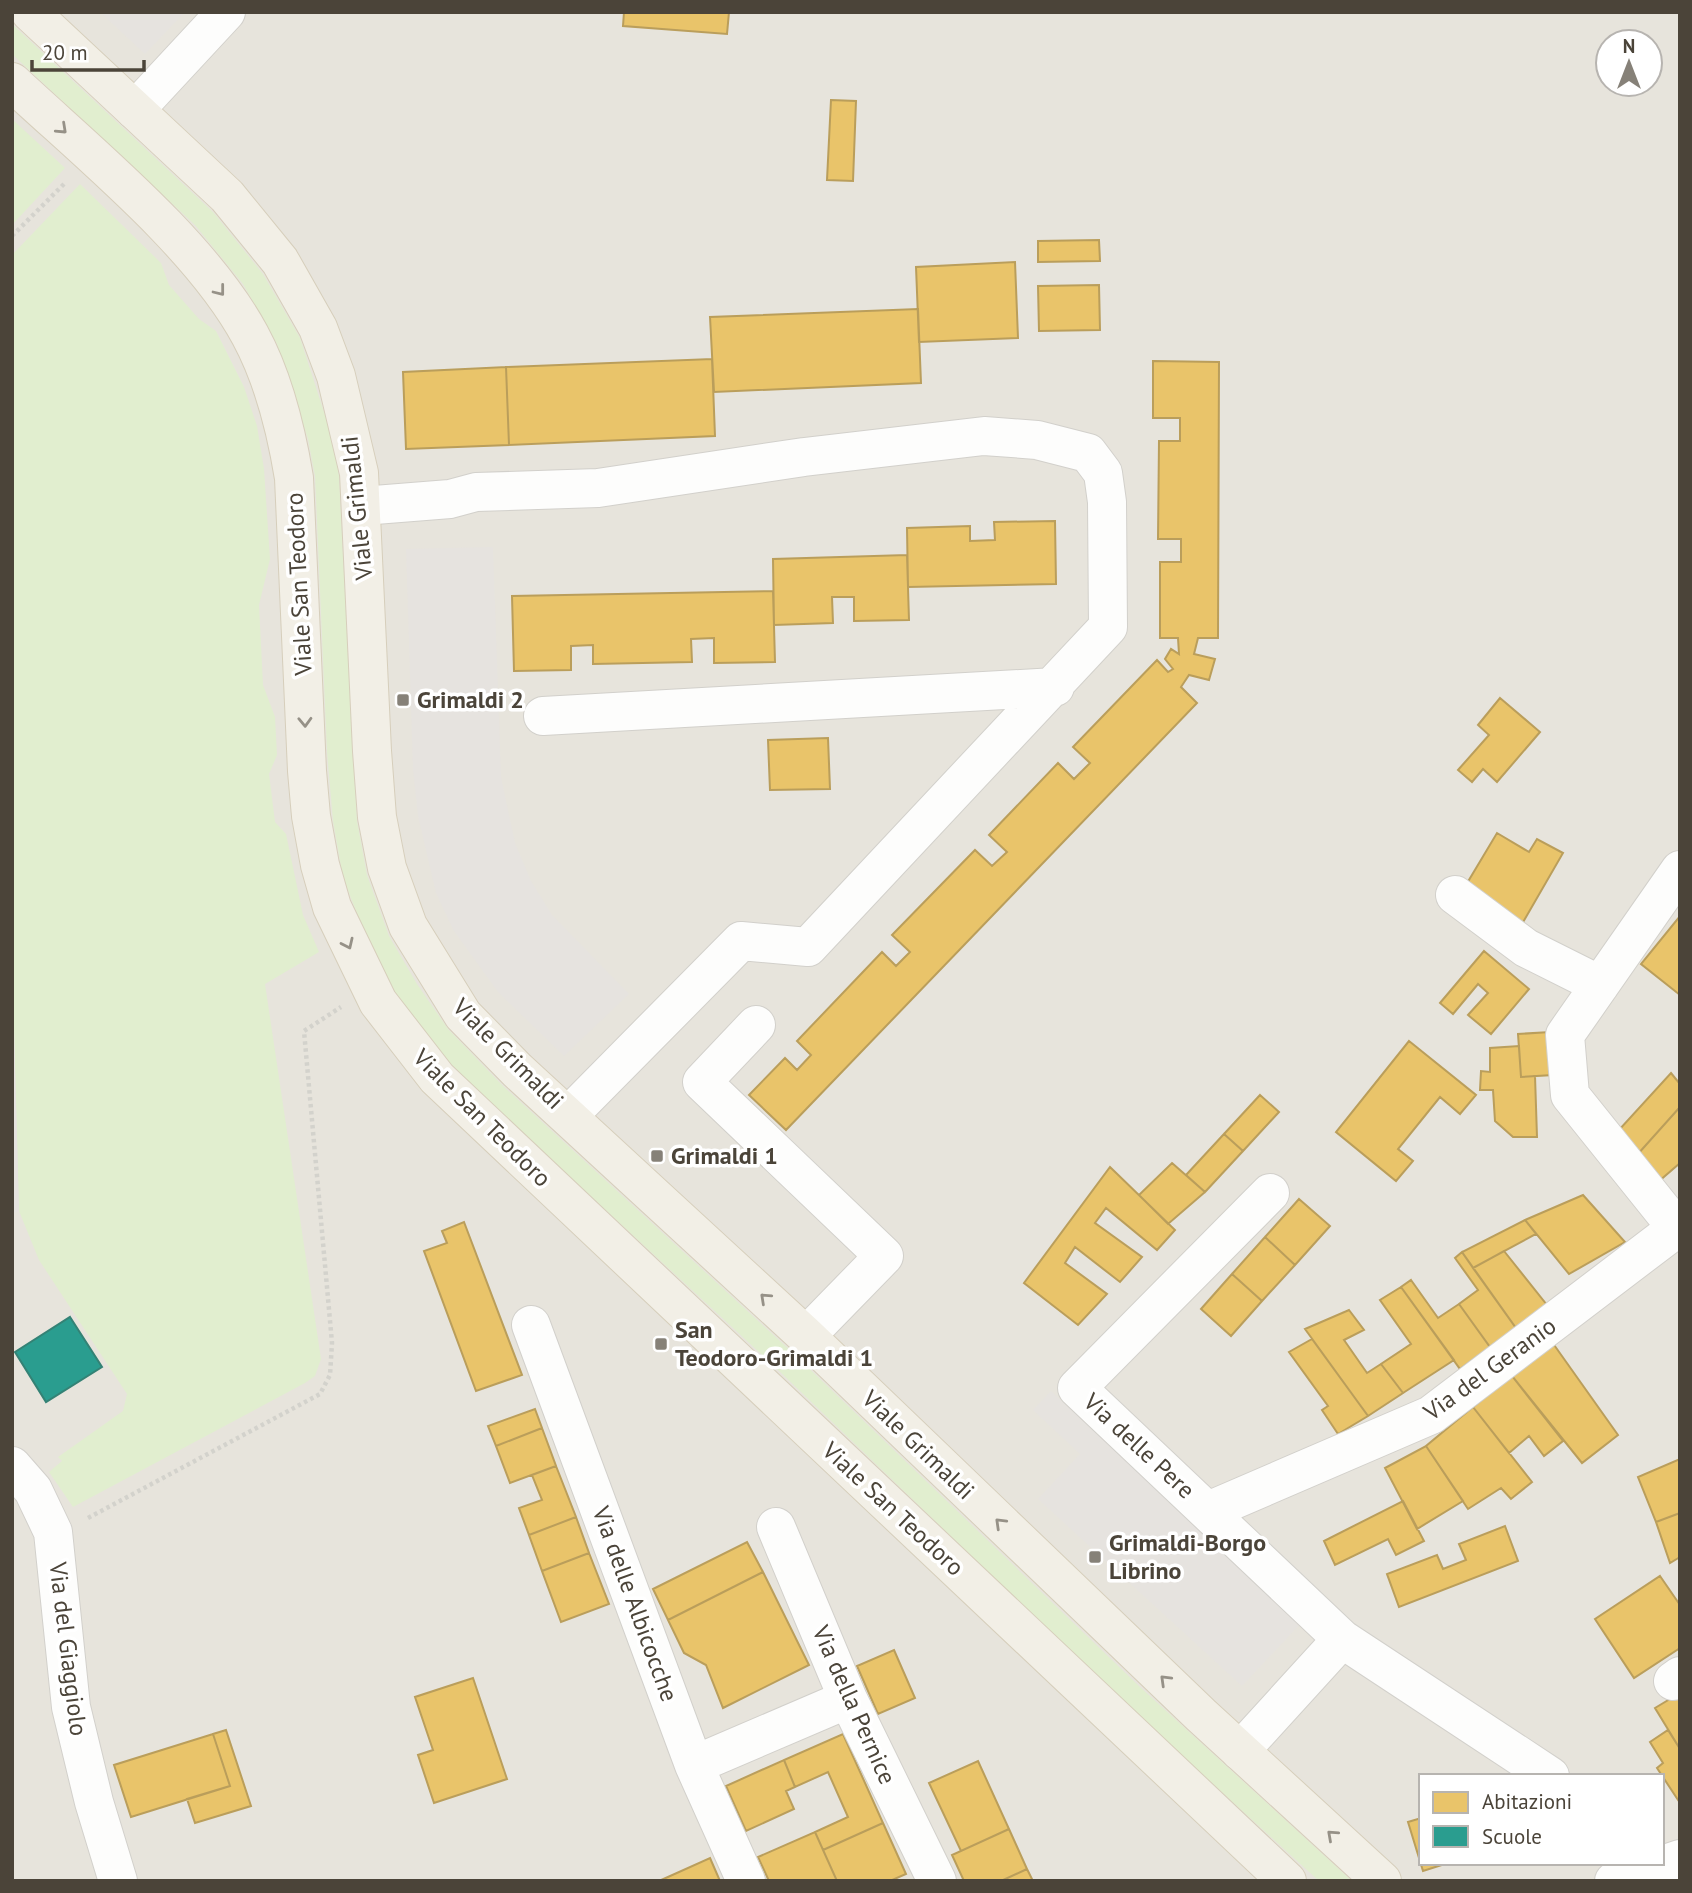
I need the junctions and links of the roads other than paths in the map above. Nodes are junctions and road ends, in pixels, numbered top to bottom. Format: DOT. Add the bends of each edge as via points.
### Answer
graph roads {
  1 [pos="30,12"];
  2 [pos="226,12"];
  3 [pos="12,82"];
  4 [pos="135,110"];
  5 [pos="362,506"];
  6 [pos="1055,687"];
  7 [pos="543,716"];
  8 [pos="1680,870"];
  9 [pos="1455,895"];
  10 [pos="1600,985"];
  11 [pos="757,1025"];
  12 [pos="568,1116"];
  13 [pos="1270,1193"];
  14 [pos="1678,1230"];
  15 [pos="531,1325"];
  16 [pos="806,1336"];
  17 [pos="12,1466"];
  18 [pos="1208,1511"];
  19 [pos="776,1527"];
  20 [pos="1342,1639"];
  21 [pos="848,1699"];
  22 [pos="1240,1751"];
  23 [pos="694,1765"];
  24 [pos="1547,1774"];
  25 [pos="1664,1849"];
  26 [pos="1680,1859"];
  27 [pos="1662,1865"];
  28 [pos="118,1881"];
  29 [pos="746,1881"];
  30 [pos="937,1881"];
  31 [pos="1287,1881"];
  32 [pos="1382,1881"];
  33 [pos="1614,1881"];
  1 -- 4 [label="main road, Viale Grimaldi"];
  2 -- 4 [label="street"];
  3 -- 31 [label="main road, Viale San Teodoro, one-way" via="171,232 224,295 250,334 269,377 286,431 294,478 311,816 332,907 378,1002 437,1079"];
  4 -- 5 [label="main road, Viale Grimaldi" via="227,196 280,261 302,298 336,376 351,431"];
  5 -- 6 [label="street" via="450,499 476,492 598,488 984,436 1037,440 1088,453 1103,473 1107,502 1108,626"];
  5 -- 12 [label="main road, Viale Grimaldi" via="372,751 387,868 408,926 463,1015"];
  6 -- 7 [label="street"];
  6 -- 12 [label="street" via="808,947 741,941"];
  8 -- 10 [label="street, Via del Geranio"];
  9 -- 10 [label="street" via="1526,948"];
  10 -- 14 [label="street, Via del Geranio" via="1565,1035 1570,1095"];
  11 -- 16 [label="street" via="702,1082 884,1256"];
  16 -- 12 [label="main road, Viale Grimaldi, one-way"];
  13 -- 18 [label="street, Via delle Pere" via="1077,1388"];
  14 -- 18 [label="street, Via del Geranio" via="1432,1415"];
  15 -- 23 [label="street, Via delle Albicocche"];
  22 -- 16 [label="main road, Viale Grimaldi, one-way"];
  17 -- 28 [label="street, Via del Giaggiolo" via="33,1490 53,1532 71,1707"];
  18 -- 20 [label="street, Via delle Pere"];
  19 -- 21 [label="street, Via della Pernice"];
  20 -- 22 [label="street"];
  20 -- 24 [label="street, Via delle Pere"];
  21 -- 23 [label="street"];
  21 -- 30 [label="street, Via della Pernice"];
  32 -- 22 [label="main road, Viale Grimaldi, one-way"];
  23 -- 29 [label="street, Via delle Albicocche"];
  25 -- 26 [label="street"];
  27 -- 33 [label="street"];
}
